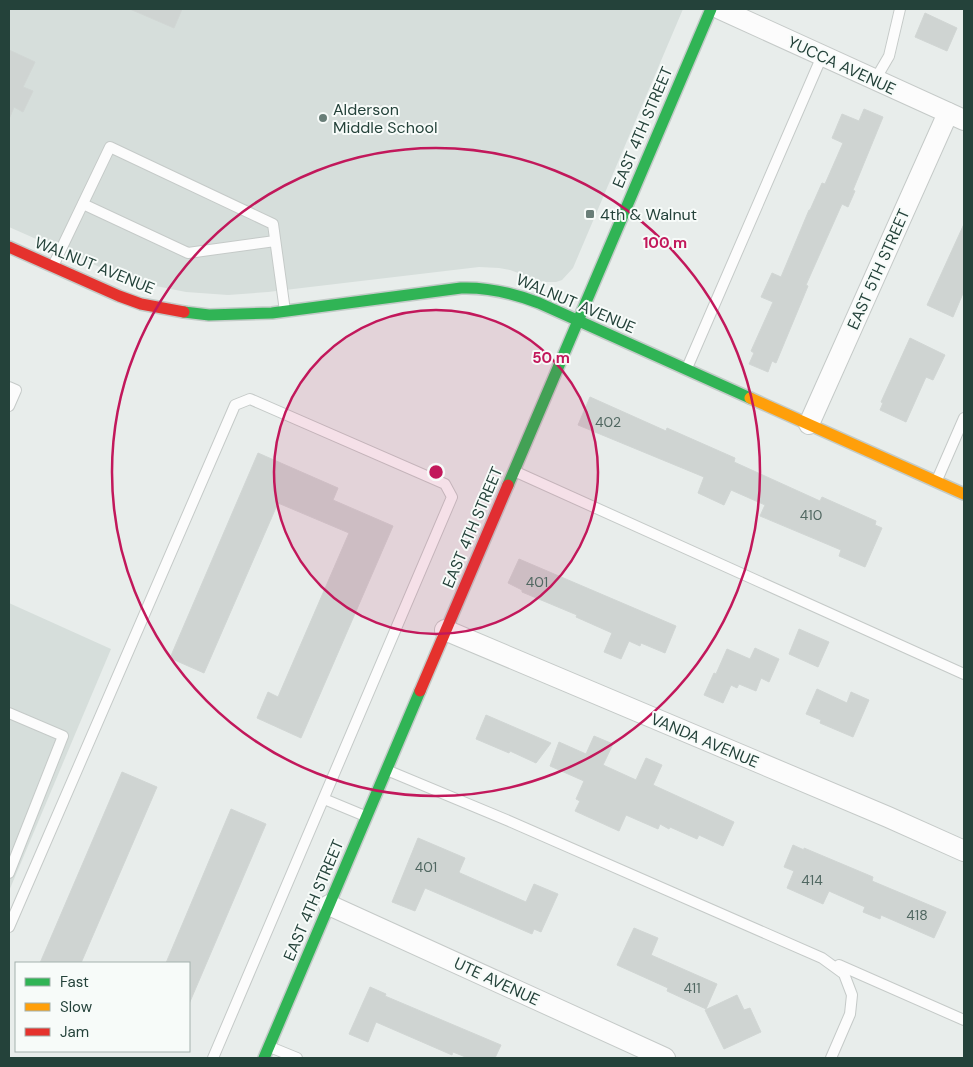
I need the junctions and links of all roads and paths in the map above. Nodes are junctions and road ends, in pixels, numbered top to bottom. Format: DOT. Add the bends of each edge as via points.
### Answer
graph roads {
  1 [pos="711,9"];
  2 [pos="720,9"];
  3 [pos="900,9"];
  4 [pos="822,56"];
  5 [pos="875,80"];
  6 [pos="956,117"];
  7 [pos="83,204"];
  8 [pos="275,241"];
  9 [pos="9,247"];
  10 [pos="53,267"];
  11 [pos="284,311"];
  12 [pos="578,320"];
  13 [pos="687,369"];
  14 [pos="9,387"];
  15 [pos="9,406"];
  16 [pos="964,418"];
  17 [pos="809,424"];
  18 [pos="513,470"];
  19 [pos="936,481"];
  20 [pos="964,494"];
  21 [pos="445,630"];
  22 [pos="964,674"];
  23 [pos="9,713"];
  24 [pos="386,770"];
  25 [pos="324,799"];
  26 [pos="366,816"];
  27 [pos="964,851"];
  28 [pos="9,871"];
  29 [pos="329,905"];
  30 [pos="9,927"];
  31 [pos="822,958"];
  32 [pos="964,1020"];
  33 [pos="269,1046"];
  34 [pos="213,1058"];
  35 [pos="264,1058"];
  36 [pos="297,1058"];
  37 [pos="665,1058"];
  38 [pos="831,1058"];
  1 -- 12 [label="street, EAST 4TH STREET"];
  2 -- 4 [label="street, YUCCA AVENUE"];
  3 -- 5 [label="lane" via="889,56"];
  4 -- 5 [label="street, YUCCA AVENUE"];
  4 -- 13 [label="lane"];
  5 -- 6 [label="street, YUCCA AVENUE"];
  6 -- 17 [label="street, EAST 5TH STREET"];
  7 -- 8 [label="lane" via="188,252"];
  7 -- 8 [label="lane" via="110,147 273,224"];
  7 -- 10 [label="lane"];
  8 -- 11 [label="lane"];
  9 -- 10 [label="street, WALNUT AVENUE"];
  10 -- 11 [label="street, WALNUT AVENUE" via="119,296 162,309 240,316"];
  11 -- 12 [label="street, WALNUT AVENUE" via="476,287 520,295"];
  12 -- 13 [label="street, WALNUT AVENUE"];
  12 -- 18 [label="street, EAST 4TH STREET"];
  13 -- 17 [label="street, WALNUT AVENUE"];
  14 -- 15 [label="lane" via="16,390"];
  16 -- 19 [label="lane"];
  17 -- 19 [label="street, WALNUT AVENUE"];
  18 -- 21 [label="street, EAST 4TH STREET"];
  18 -- 22 [label="lane"];
  19 -- 20 [label="street, WALNUT AVENUE"];
  21 -- 24 [label="street, EAST 4TH STREET"];
  21 -- 27 [label="street, VANDA AVENUE"];
  23 -- 28 [label="lane" via="63,736"];
  24 -- 26 [label="street, EAST 4TH STREET"];
  24 -- 31 [label="lane"];
  25 -- 26 [label="lane"];
  25 -- 30 [label="lane" via="452,497 445,484 250,399 235,405"];
  25 -- 34 [label="lane"];
  26 -- 29 [label="street, EAST 4TH STREET"];
  29 -- 33 [label="street, EAST 4TH STREET"];
  29 -- 37 [label="street, UTE AVENUE"];
  31 -- 32 [label="lane"];
  31 -- 38 [label="lane" via="844,974 852,995 850,1014"];
  33 -- 35 [label="street, EAST 4TH STREET"];
  33 -- 36 [label="lane"];
}
